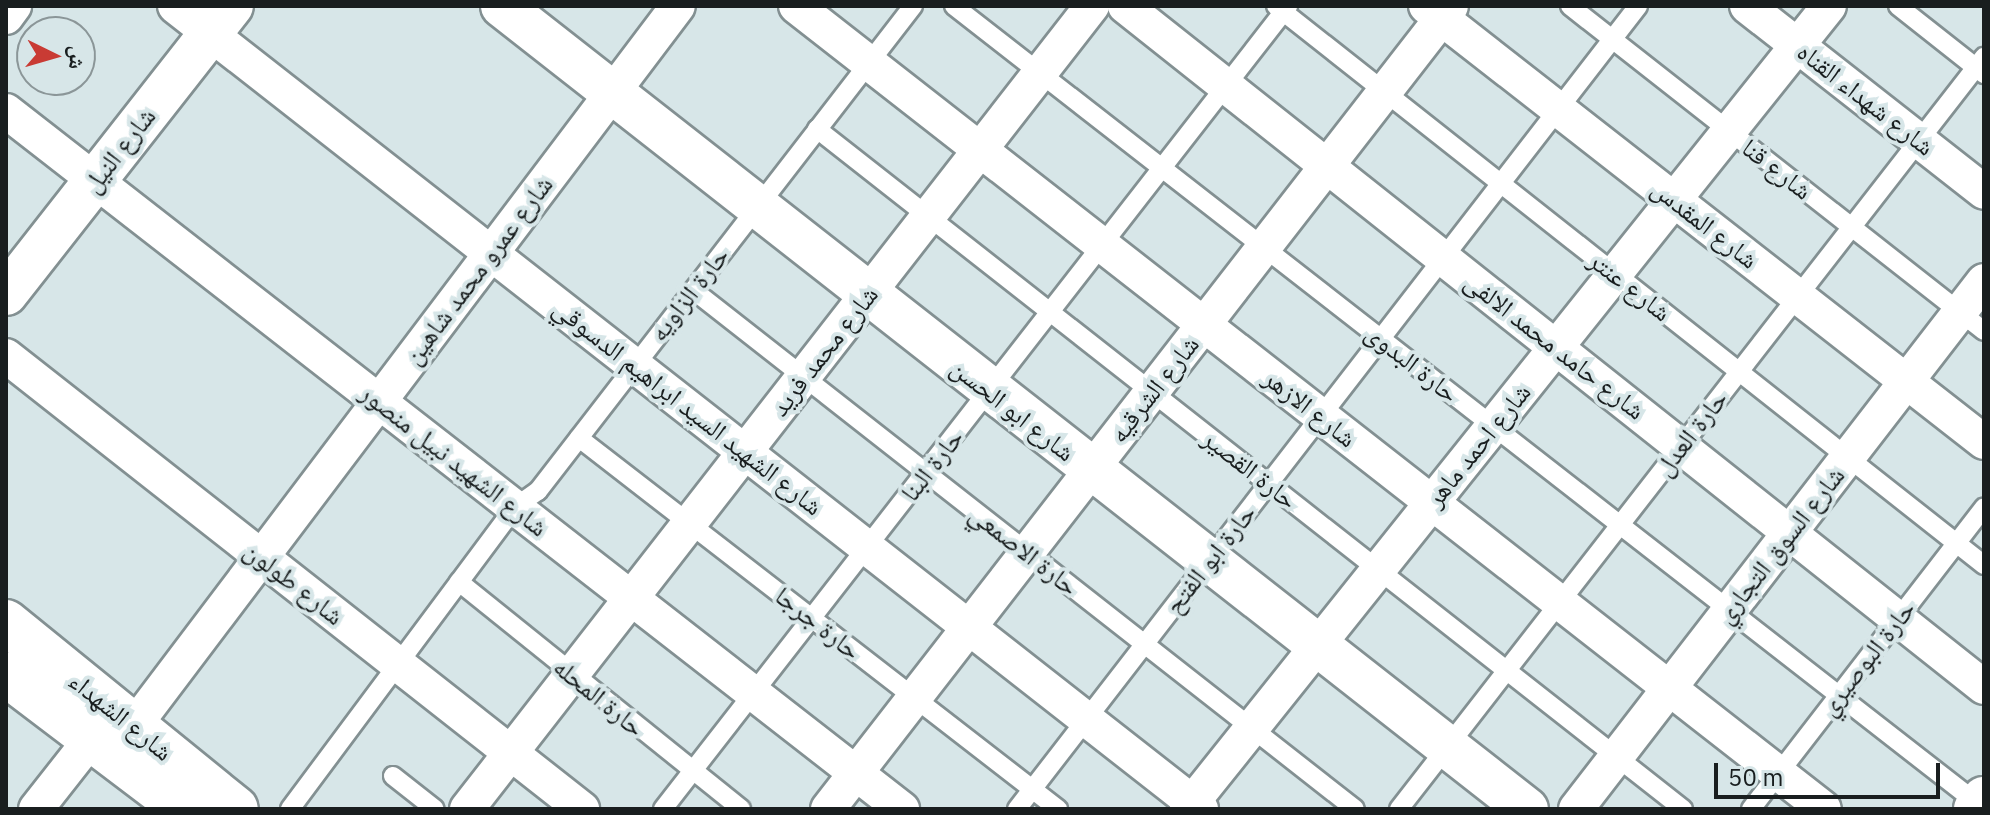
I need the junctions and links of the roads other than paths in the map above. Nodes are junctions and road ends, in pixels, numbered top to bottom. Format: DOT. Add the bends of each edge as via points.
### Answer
graph roads {
  1 [pos="14,6"];
  2 [pos="175,6"];
  3 [pos="502,6"];
  4 [pos="678,6"];
  5 [pos="796,6"];
  6 [pos="913,6"];
  7 [pos="954,6"];
  8 [pos="1092,6"];
  9 [pos="1125,6"];
  10 [pos="1570,6"];
  11 [pos="1638,6"];
  12 [pos="1747,6"];
  13 [pos="1829,6"];
  14 [pos="1898,6"];
  15 [pos="1283,8"];
  16 [pos="1439,10"];
  17 [pos="6,17"];
  18 [pos="221,20"];
  19 [pos="1612,39"];
  20 [pos="1797,45"];
  21 [pos="869,63"];
  22 [pos="1981,66"];
  23 [pos="1040,73"];
  24 [pos="1226,86"];
  25 [pos="612,92"];
  26 [pos="1385,92"];
  27 [pos="1558,110"];
  28 [pos="6,111"];
  29 [pos="817,129"];
  30 [pos="1729,131"];
  31 [pos="1919,141"];
  32 [pos="980,150"];
  33 [pos="1327,166"];
  34 [pos="1162,168"];
  35 [pos="95,181"];
  36 [pos="1501,184"];
  37 [pos="1984,192"];
  38 [pos="1674,200"];
  39 [pos="757,208"];
  40 [pos="928,216"];
  41 [pos="1852,227"];
  42 [pos="1103,245"];
  43 [pos="1264,247"];
  44 [pos="491,254"];
  45 [pos="1443,258"];
  46 [pos="1615,274"];
  47 [pos="1984,281"];
  48 [pos="693,290"];
  49 [pos="6,294"];
  50 [pos="866,296"];
  51 [pos="1798,297"];
  52 [pos="1051,312"];
  53 [pos="1972,322"];
  54 [pos="1204,325"];
  55 [pos="1381,338"];
  56 [pos="1556,348"];
  57 [pos="6,356"];
  58 [pos="634,366"];
  59 [pos="1739,372"];
  60 [pos="803,377"];
  61 [pos="1906,382"];
  62 [pos="989,391"];
  63 [pos="1152,392"];
  64 [pos="379,402"];
  65 [pos="1321,416"];
  66 [pos="1493,426"];
  67 [pos="579,438"];
  68 [pos="1984,442"];
  69 [pos="1681,446"];
  70 [pos="745,452"];
  71 [pos="1848,458"];
  72 [pos="1091,470"];
  73 [pos="926,473"];
  74 [pos="1269,484"];
  75 [pos="1432,503"];
  76 [pos="515,507"];
  77 [pos="1984,507"];
  78 [pos="689,524"];
  79 [pos="1620,525"];
  80 [pos="1789,533"];
  81 [pos="1956,543"];
  82 [pos="867,548"];
  83 [pos="1027,552"];
  84 [pos="261,557"];
  85 [pos="1208,562"];
  86 [pos="1984,565"];
  87 [pos="1378,570"];
  88 [pos="459,582"];
  89 [pos="631,598"];
  90 [pos="1560,603"];
  91 [pos="1730,610"];
  92 [pos="812,618"];
  93 [pos="1898,618"];
  94 [pos="6,622"];
  95 [pos="969,627"];
  96 [pos="1145,644"];
  97 [pos="1317,646"];
  98 [pos="398,664"];
  99 [pos="1507,670"];
  100 [pos="6,674"];
  101 [pos="571,675"];
  102 [pos="1984,687"];
  103 [pos="1669,688"];
  104 [pos="753,693"];
  105 [pos="1838,695"];
  106 [pos="914,697"];
  107 [pos="1086,719"];
  108 [pos="134,726"];
  109 [pos="1252,728"];
  110 [pos="91,739"];
  111 [pos="1447,747"];
  112 [pos="511,753"];
  113 [pos="1616,757"];
  114 [pos="693,771"];
  115 [pos="856,773"];
  116 [pos="1778,773"];
  117 [pos="393,776"];
  118 [pos="1032,789"];
  119 [pos="1981,805"];
  120 [pos="1193,807"];
  121 [pos="36,809"];
  122 [pos="184,809"];
  123 [pos="236,809"];
  124 [pos="290,809"];
  125 [pos="435,809"];
  126 [pos="467,809"];
  127 [pos="582,809"];
  128 [pos="663,809"];
  129 [pos="741,809"];
  130 [pos="828,809"];
  131 [pos="902,809"];
  132 [pos="1017,809"];
  133 [pos="1058,809"];
  134 [pos="1355,809"];
  135 [pos="1399,809"];
  136 [pos="1527,809"];
  137 [pos="1576,809"];
  138 [pos="1683,809"];
  139 [pos="1751,809"];
  140 [pos="1824,809"];
  1 -- 17 [label="street"];
  2 -- 18 [label="street, شارع الشهيد السيد ابراهيم الدسوقي"];
  3 -- 25 [label="street, شارع ابو الحسن"];
  4 -- 25 [label="street, شارع عمرو محمد شاهين"];
  5 -- 21 [label="street, شارع الازهر"];
  6 -- 21 [label="lane, حارة الزاويه"];
  7 -- 23 [label="lane, حارة البدوى"];
  8 -- 23 [label="street, شارع محمد فريد"];
  9 -- 24 [label="street, شارع حامد محمد الالفى"];
  10 -- 19 [label="lane, شارع قنا"];
  11 -- 19 [label="lane, حارة ابو الفتح"];
  12 -- 20 [label="street, شارع شهداء القناه"];
  13 -- 20 [label="street, شارع احمد ماهر"];
  14 -- 22 [label="lane"];
  15 -- 24 [label="lane, حارة البنا"];
  15 -- 26 [label="lane, شارع عنتر"];
  16 -- 26 [label="street, شارع الشرقيه"];
  16 -- 27 [label="street, شارع المقدس"];
  18 -- 35 [label="street, شارع النيل"];
  18 -- 44 [label="street, شارع الشهيد السيد ابراهيم الدسوقي"];
  19 -- 27 [label="lane, حارة ابو الفتح"];
  19 -- 30 [label="lane, شارع قنا"];
  20 -- 30 [label="street, شارع احمد ماهر"];
  20 -- 31 [label="street, شارع شهداء القناه"];
  21 -- 29 [label="lane, حارة الزاويه"];
  21 -- 32 [label="street, شارع الازهر"];
  22 -- 31 [label="lane, حارة العدل"];
  23 -- 32 [label="street, شارع محمد فريد"];
  23 -- 34 [label="lane, حارة البدوى"];
  24 -- 33 [label="street, شارع حامد محمد الالفى"];
  24 -- 34 [label="lane, حارة البنا"];
  25 -- 39 [label="street, شارع ابو الحسن"];
  25 -- 44 [label="street, شارع عمرو محمد شاهين"];
  26 -- 33 [label="street, شارع الشرقيه"];
  26 -- 36 [label="lane, شارع عنتر"];
  27 -- 36 [label="lane, حارة ابو الفتح"];
  27 -- 38 [label="street, شارع المقدس"];
  28 -- 35 [label="street, شارع الشهيد نبيل منصور"];
  29 -- 39 [label="lane, حارة الزاويه"];
  29 -- 40 [label="lane, حارة القصير"];
  30 -- 38 [label="street, شارع احمد ماهر"];
  30 -- 41 [label="lane, شارع قنا"];
  31 -- 37 [label="street, شارع شهداء القناه"];
  31 -- 41 [label="lane, حارة العدل"];
  32 -- 40 [label="street, شارع محمد فريد"];
  32 -- 42 [label="street, شارع الازهر"];
  33 -- 43 [label="street, شارع الشرقيه"];
  33 -- 45 [label="street, شارع حامد محمد الالفى"];
  34 -- 42 [label="lane, حارة البنا"];
  34 -- 43 [label="lane, حارة البدوى"];
  35 -- 49 [label="street, شارع النيل"];
  35 -- 64 [label="street, شارع الشهيد نبيل منصور"];
  36 -- 45 [label="lane, حارة ابو الفتح"];
  36 -- 46 [label="lane, شارع عنتر"];
  38 -- 46 [label="street, شارع احمد ماهر"];
  38 -- 51 [label="street, شارع المقدس"];
  39 -- 48 [label="lane, حارة الزاويه"];
  39 -- 50 [label="street, شارع ابو الحسن"];
  40 -- 50 [label="street, شارع محمد فريد"];
  40 -- 52 [label="lane, حارة القصير"];
  41 -- 51 [label="lane, حارة العدل"];
  41 -- 53 [label="lane, شارع قنا"];
  42 -- 52 [label="lane, حارة البنا"];
  42 -- 54 [label="street, شارع الازهر"];
  43 -- 54 [label="street, شارع الشرقيه"];
  43 -- 55 [label="lane, حارة البدوى"];
  44 -- 58 [label="street, شارع الشهيد السيد ابراهيم الدسوقي"];
  44 -- 64 [label="street, شارع عمرو محمد شاهين"];
  45 -- 55 [label="lane, حارة ابو الفتح"];
  45 -- 56 [label="street, شارع حامد محمد الالفى"];
  46 -- 56 [label="street, شارع احمد ماهر"];
  46 -- 59 [label="lane, شارع عنتر"];
  47 -- 53 [label="street, شارع السوق التجاري"];
  48 -- 58 [label="lane, حارة الزاويه"];
  48 -- 60 [label="lane, حارة الاصمعي"];
  50 -- 60 [label="street, شارع محمد فريد"];
  50 -- 62 [label="street, شارع ابو الحسن"];
  51 -- 59 [label="lane, حارة العدل"];
  51 -- 61 [label="street, شارع المقدس"];
  52 -- 62 [label="lane, حارة البنا"];
  52 -- 63 [label="lane, حارة القصير"];
  53 -- 61 [label="street, شارع السوق التجاري"];
  54 -- 63 [label="street, شارع الشرقيه"];
  54 -- 65 [label="street, شارع الازهر"];
  55 -- 65 [label="lane, حارة ابو الفتح"];
  55 -- 66 [label="lane, حارة البدوى"];
  56 -- 66 [label="street, شارع احمد ماهر"];
  56 -- 69 [label="street, شارع حامد محمد الالفى"];
  57 -- 84 [label="street, شارع طولون"];
  58 -- 67 [label="lane, حارة الزاويه"];
  58 -- 70 [label="street, شارع الشهيد السيد ابراهيم الدسوقي"];
  59 -- 69 [label="lane, حارة العدل"];
  59 -- 71 [label="lane, شارع عنتر"];
  60 -- 70 [label="street, شارع محمد فريد"];
  60 -- 73 [label="lane, حارة الاصمعي"];
  61 -- 68 [label="street, شارع المقدس"];
  61 -- 71 [label="street, شارع السوق التجاري"];
  62 -- 72 [label="street, شارع ابو الحسن"];
  62 -- 73 [label="lane, حارة البنا"];
  63 -- 72 [label="street, شارع الشرقيه"];
  63 -- 74 [label="lane, حارة القصير"];
  64 -- 76 [label="street, شارع الشهيد نبيل منصور"];
  64 -- 84 [label="street, شارع عمرو محمد شاهين"];
  65 -- 74 [label="lane, حارة ابو الفتح"];
  65 -- 75 [label="street, شارع الازهر"];
  66 -- 75 [label="street, شارع احمد ماهر"];
  66 -- 79 [label="lane, حارة البدوى"];
  67 -- 76 [label="lane, حارة الزاويه" via="538,491"];
  67 -- 78 [label="lane, حارة جرجا"];
  69 -- 79 [label="lane, حارة العدل"];
  69 -- 80 [label="street, شارع حامد محمد الالفى"];
  70 -- 78 [label="street, شارع محمد فريد"];
  70 -- 82 [label="street, شارع الشهيد السيد ابراهيم الدسوقي"];
  71 -- 80 [label="street, شارع السوق التجاري"];
  71 -- 81 [label="lane, شارع عنتر"];
  72 -- 83 [label="street, شارع الشرقيه"];
  72 -- 85 [label="street, شارع ابو الحسن"];
  73 -- 82 [label="lane, حارة البنا"];
  73 -- 83 [label="lane, حارة الاصمعي"];
  74 -- 85 [label="lane, حارة ابو الفتح"];
  74 -- 87 [label="lane, حارة القصير"];
  75 -- 87 [label="street, شارع احمد ماهر"];
  75 -- 90 [label="street, شارع الازهر"];
  76 -- 88 [label="lane, حارة الزاويه"];
  76 -- 89 [label="street, شارع الشهيد نبيل منصور"];
  77 -- 81 [label="lane, حارة البوصيري"];
  78 -- 89 [label="street, شارع محمد فريد"];
  78 -- 92 [label="lane, حارة جرجا"];
  79 -- 90 [label="lane, حارة العدل"];
  79 -- 91 [label="lane, حارة البدوى"];
  80 -- 91 [label="street, شارع السوق التجاري"];
  80 -- 93 [label="street, شارع حامد محمد الالفى"];
  81 -- 86 [label="lane, شارع عنتر"];
  81 -- 93 [label="lane, حارة البوصيري"];
  82 -- 92 [label="lane, حارة البنا"];
  82 -- 95 [label="street, شارع الشهيد السيد ابراهيم الدسوقي"];
  83 -- 95 [label="street, شارع الشرقيه"];
  83 -- 96 [label="lane, حارة الاصمعي"];
  84 -- 98 [label="street, شارع طولون"];
  84 -- 108 [label="street, شارع عمرو محمد شاهين"];
  85 -- 96 [label="lane, حارة ابو الفتح"];
  85 -- 97 [label="street, شارع ابو الحسن"];
  87 -- 97 [label="street, شارع احمد ماهر"];
  87 -- 99 [label="lane, حارة القصير"];
  88 -- 98 [label="lane, حارة الزاويه"];
  88 -- 101 [label="lane, حارة المحله"];
  89 -- 101 [label="street, شارع محمد فريد"];
  89 -- 104 [label="street, شارع الشهيد نبيل منصور"];
  90 -- 99 [label="lane, حارة العدل"];
  90 -- 103 [label="street, شارع الازهر"];
  91 -- 103 [label="street, شارع السوق التجاري"];
  91 -- 105 [label="lane, حارة البدوى"];
  92 -- 104 [label="lane, حارة البنا"];
  92 -- 106 [label="lane, حارة جرجا"];
  93 -- 102 [label="street, شارع حامد محمد الالفى"];
  93 -- 105 [label="lane, حارة البوصيري"];
  94 -- 108 [label="highway, شارع الشهداء"];
  95 -- 106 [label="street, شارع الشرقيه"];
  95 -- 107 [label="street, شارع الشهيد السيد ابراهيم الدسوقي"];
  96 -- 107 [label="lane, حارة ابو الفتح"];
  96 -- 109 [label="lane, حارة الاصمعي"];
  97 -- 109 [label="street, شارع احمد ماهر"];
  97 -- 111 [label="street, شارع ابو الحسن"];
  98 -- 112 [label="street, شارع طولون"];
  98 -- 124 [label="lane, حارة الزاويه"];
  99 -- 111 [label="lane, حارة العدل"];
  99 -- 113 [label="lane, حارة القصير"];
  100 -- 110 [label="highway, شارع الشهداء"];
  101 -- 112 [label="street, شارع محمد فريد"];
  101 -- 114 [label="lane, حارة المحله"];
  103 -- 113 [label="street, شارع السوق التجاري"];
  103 -- 116 [label="street, شارع الازهر"];
  104 -- 114 [label="lane, حارة البنا"];
  104 -- 115 [label="street, شارع الشهيد نبيل منصور"];
  105 -- 116 [label="lane, حارة البوصيري"];
  105 -- 119 [label="lane, حارة البدوى"];
  106 -- 115 [label="street, شارع الشرقيه"];
  106 -- 118 [label="lane, حارة جرجا"];
  107 -- 118 [label="lane, حارة ابو الفتح"];
  107 -- 120 [label="street, شارع الشهيد السيد ابراهيم الدسوقي"];
  108 -- 123 [label="highway, شارع الشهداء"];
  109 -- 120 [label="street, شارع احمد ماهر"];
  109 -- 134 [label="lane, حارة الاصمعي"];
  110 -- 121 [label="street"];
  110 -- 122 [label="highway, شارع الشهداء"];
  111 -- 135 [label="lane, حارة العدل"];
  111 -- 136 [label="street, شارع ابو الحسن"];
  112 -- 126 [label="street, شارع محمد فريد"];
  112 -- 127 [label="street, شارع طولون"];
  113 -- 137 [label="street, شارع السوق التجاري"];
  113 -- 138 [label="lane, حارة القصير"];
  114 -- 128 [label="lane, حارة البنا"];
  114 -- 129 [label="lane, حارة المحله"];
  115 -- 130 [label="street, شارع الشرقيه"];
  115 -- 131 [label="street, شارع الشهيد نبيل منصور"];
  116 -- 139 [label="lane, حارة البوصيري"];
  116 -- 140 [label="street, شارع الازهر"];
  117 -- 125 [label="lane"];
  118 -- 132 [label="lane, حارة ابو الفتح"];
  118 -- 133 [label="lane, حارة جرجا"];
}
